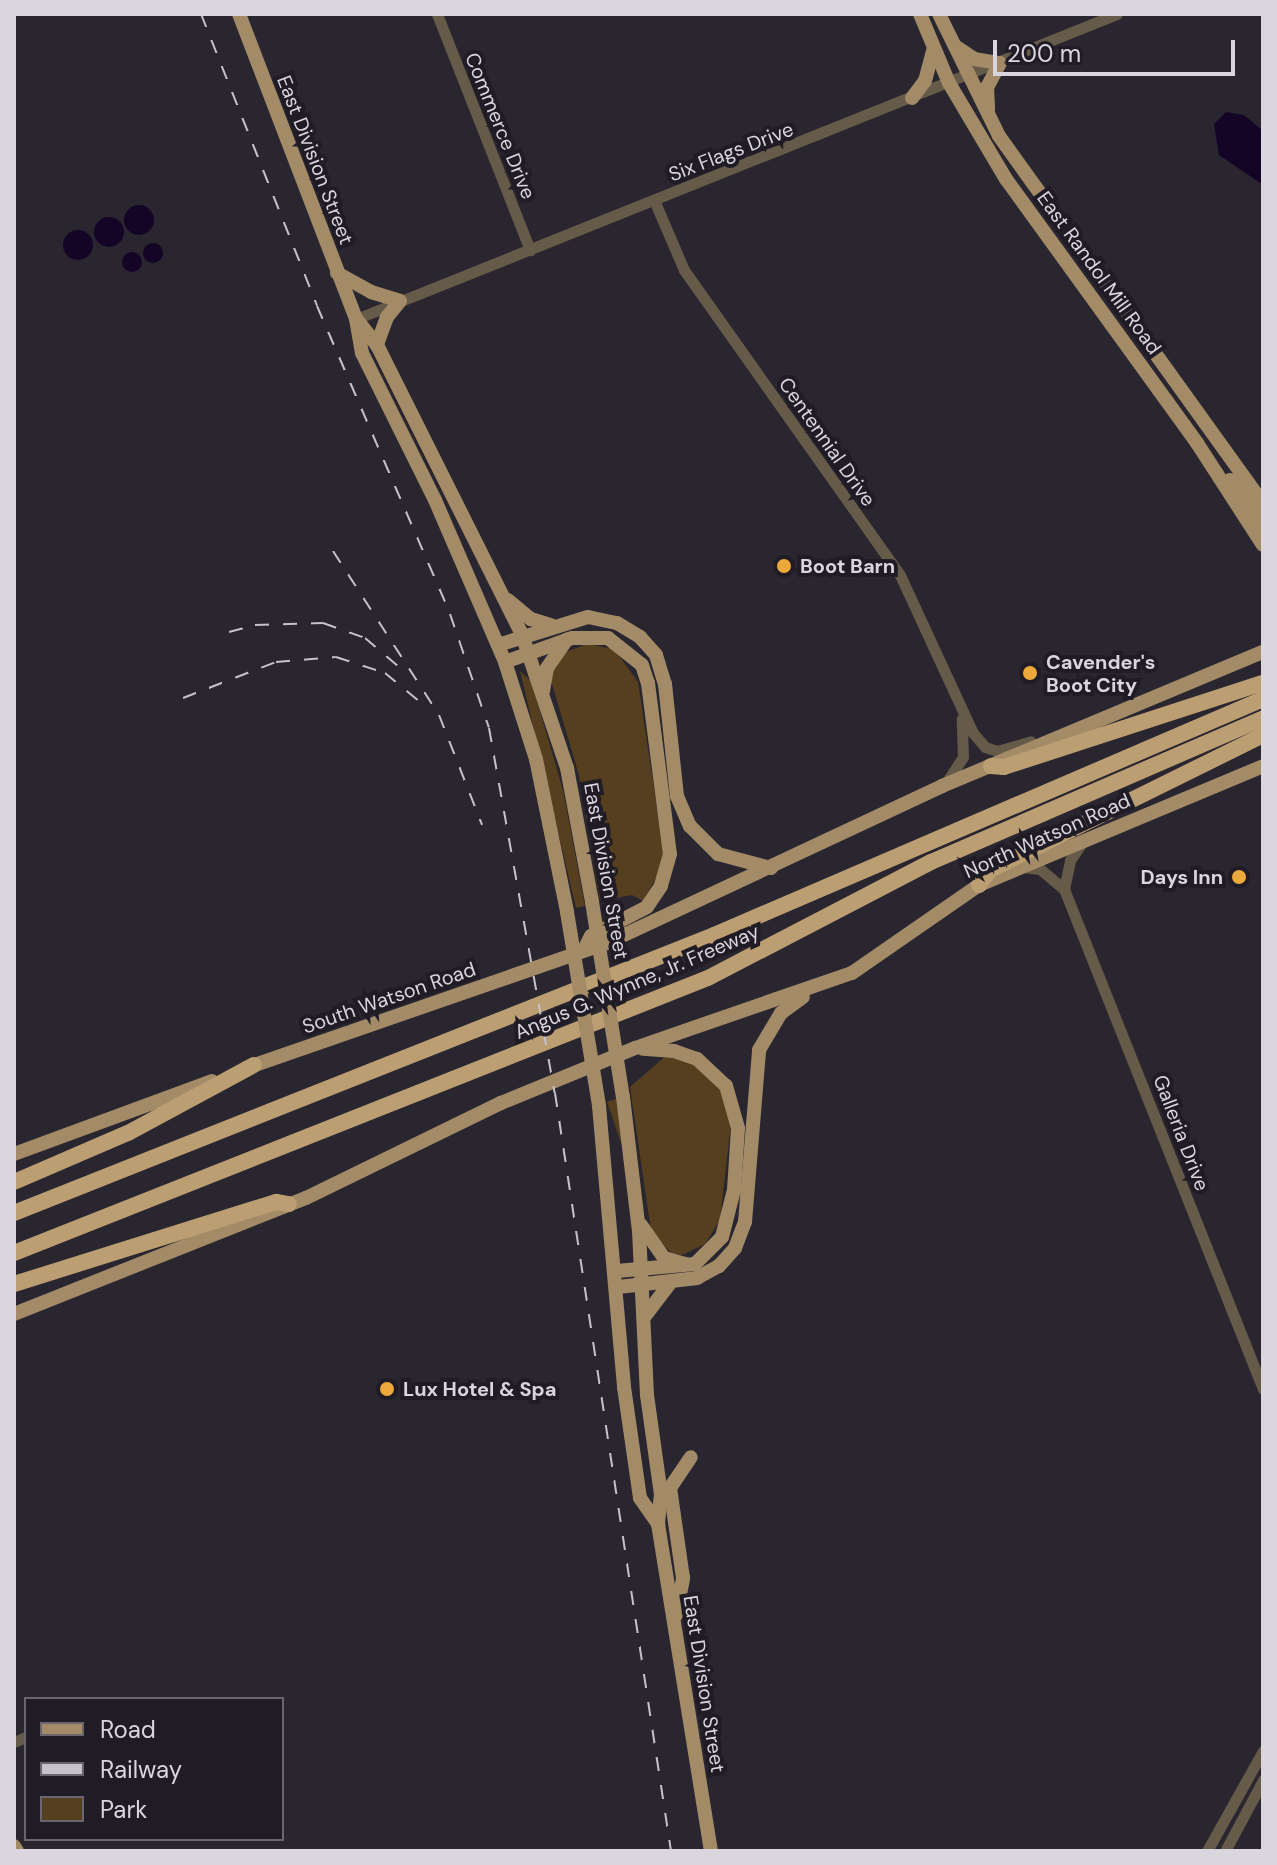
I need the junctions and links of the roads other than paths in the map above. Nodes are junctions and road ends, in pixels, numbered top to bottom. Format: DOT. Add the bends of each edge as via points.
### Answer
graph roads {
  1 [pos="239,14"];
  2 [pos="437,14"];
  3 [pos="920,14"];
  4 [pos="939,14"];
  5 [pos="1117,14"];
  6 [pos="951,43"];
  7 [pos="934,47"];
  8 [pos="1000,63"];
  9 [pos="967,76"];
  10 [pos="949,83"];
  11 [pos="912,98"];
  12 [pos="989,117"];
  13 [pos="654,200"];
  14 [pos="1039,226"];
  15 [pos="530,250"];
  16 [pos="337,273"];
  17 [pos="1097,273"];
  18 [pos="400,301"];
  19 [pos="356,319"];
  20 [pos="377,345"];
  21 [pos="1216,471"];
  22 [pos="1263,504"];
  23 [pos="1263,524"];
  24 [pos="1263,545"];
  25 [pos="504,597"];
  26 [pos="551,625"];
  27 [pos="522,635"];
  28 [pos="567,639"];
  29 [pos="498,645"];
  30 [pos="528,652"];
  31 [pos="1262,653"];
  32 [pos="505,662"];
  33 [pos="1262,689"];
  34 [pos="543,692"];
  35 [pos="960,710"];
  36 [pos="1263,718"];
  37 [pos="1072,732"];
  38 [pos="1263,735"];
  39 [pos="991,766"];
  40 [pos="1263,766"];
  41 [pos="942,786"];
  42 [pos="1086,838"];
  43 [pos="1016,867"];
  44 [pos="771,868"];
  45 [pos="979,885"];
  46 [pos="1064,889"];
  47 [pos="584,950"];
  48 [pos="823,985"];
  49 [pos="635,1048"];
  50 [pos="254,1065"];
  51 [pos="14,1154"];
  52 [pos="14,1182"];
  53 [pos="289,1204"];
  54 [pos="14,1213"];
  55 [pos="638,1220"];
  56 [pos="14,1253"];
  57 [pos="690,1265"];
  58 [pos="617,1271"];
  59 [pos="642,1278"];
  60 [pos="671,1282"];
  61 [pos="14,1284"];
  62 [pos="618,1287"];
  63 [pos="14,1314"];
  64 [pos="643,1321"];
  65 [pos="1263,1389"];
  66 [pos="691,1457"];
  67 [pos="658,1524"];
  68 [pos="674,1623"];
  69 [pos="1263,1751"];
  70 [pos="1263,1780"];
  71 [pos="711,1851"];
  72 [pos="1207,1851"];
  73 [pos="1225,1851"];
  1 -- 16 [label="main road, East Division Street"];
  2 -- 15 [label="street, Commerce Drive"];
  3 -- 7 [label="main road, East Randol Mill Road"];
  4 -- 6 [label="main road, East Randol Mill Road"];
  5 -- 8 [label="street, Six Flags Drive"];
  6 -- 8 [label="main road" via="974,59"];
  6 -- 9 [label="main road, East Randol Mill Road"];
  7 -- 10 [label="main road, East Randol Mill Road"];
  7 -- 11 [label="main road" via="925,81"];
  8 -- 9 [label="street, Six Flags Drive"];
  8 -- 12 [label="main road" via="987,87"];
  9 -- 10 [label="street, Six Flags Drive"];
  9 -- 12 [label="main road, East Randol Mill Road"];
  10 -- 11 [label="street, Six Flags Drive"];
  10 -- 14 [label="main road, East Randol Mill Road"];
  11 -- 13 [label="street, Six Flags Drive"];
  12 -- 17 [label="main road, East Randol Mill Road"];
  13 -- 15 [label="street, Six Flags Drive"];
  13 -- 35 [label="street, Centennial Drive" via="684,270 900,575"];
  14 -- 17 [label="main road" via="1052,226 1079,264"];
  14 -- 21 [label="main road, East Randol Mill Road"];
  15 -- 18 [label="street, Six Flags Drive"];
  16 -- 18 [label="main road"];
  16 -- 19 [label="main road, East Division Street"];
  17 -- 22 [label="main road, East Randol Mill Road"];
  18 -- 19 [label="street, Six Flags Drive"];
  18 -- 20 [label="main road" via="387,317"];
  19 -- 20 [label="main road, East Division Street"];
  19 -- 29 [label="main road, East Division Street" via="362,353"];
  20 -- 25 [label="main road, East Division Street"];
  21 -- 23 [label="main road" via="1239,488"];
  21 -- 24 [label="main road, East Randol Mill Road"];
  25 -- 26 [label="main road" via="531,619"];
  25 -- 27 [label="main road, East Division Street"];
  26 -- 27 [label="main road"];
  26 -- 44 [label="main road" via="588,617 617,623 656,655 671,716 677,796 690,826 718,854"];
  27 -- 29 [label="main road"];
  27 -- 30 [label="main road, East Division Street"];
  28 -- 30 [label="main road"];
  28 -- 34 [label="main road" via="547,668"];
  28 -- 47 [label="main road" via="608,638 642,665 654,713 670,854 661,886 647,907 591,936"];
  29 -- 32 [label="main road, East Division Street"];
  30 -- 32 [label="main road"];
  30 -- 34 [label="main road, East Division Street"];
  31 -- 37 [label="main road"];
  32 -- 58 [label="main road, East Division Street, bridge" via="536,759 567,912 599,1106"];
  33 -- 39 [label="highway" via="1004,767"];
  33 -- 54 [label="highway, Angus G. Wynne, Jr. Freeway" via="714,935"];
  34 -- 55 [label="main road, East Division Street, bridge" via="567,768 592,902"];
  35 -- 37 [label="street, Centennial Drive" via="985,747 997,751"];
  35 -- 41 [label="street, Centennial Drive" via="963,757"];
  36 -- 56 [label="highway, Angus G. Wynne, Jr. Freeway" via="931,862 694,984"];
  37 -- 39 [label="main road"];
  38 -- 45 [label="highway" via="990,870"];
  39 -- 41 [label="main road"];
  40 -- 42 [label="main road, North Watson Road"];
  41 -- 44 [label="main road"];
  42 -- 43 [label="main road, North Watson Road"];
  42 -- 46 [label="street" via="1070,860"];
  43 -- 45 [label="main road, North Watson Road"];
  43 -- 46 [label="street" via="1040,869"];
  44 -- 47 [label="main road, South Watson Road"];
  45 -- 48 [label="main road, North Watson Road" via="870,964"];
  46 -- 65 [label="street, Galleria Drive"];
  47 -- 50 [label="main road, South Watson Road" via="446,1003"];
  48 -- 49 [label="main road, North Watson Road"];
  48 -- 60 [label="main road" via="781,1013 759,1050 745,1222 735,1248 711,1271"];
  49 -- 53 [label="main road" via="465,1118"];
  49 -- 57 [label="main road" via="674,1051 711,1067 734,1104 738,1128 726,1229 710,1252"];
  50 -- 51 [label="main road, South Watson Road"];
  50 -- 52 [label="highway" via="128,1133"];
  53 -- 61 [label="highway" via="276,1202"];
  53 -- 63 [label="main road"];
  55 -- 57 [label="main road" via="664,1258"];
  55 -- 59 [label="main road, East Division Street"];
  57 -- 59 [label="main road"];
  58 -- 59 [label="main road"];
  58 -- 62 [label="main road, East Division Street"];
  59 -- 60 [label="main road"];
  59 -- 62 [label="main road"];
  59 -- 64 [label="main road, East Division Street"];
  60 -- 64 [label="main road"];
  62 -- 67 [label="main road, East Division Street" via="624,1387 640,1498"];
  64 -- 67 [label="main road, East Division Street" via="661,1494"];
  66 -- 68 [label="main road" via="670,1488 683,1578"];
  67 -- 68 [label="main road, East Division Street"];
  68 -- 71 [label="main road, East Division Street"];
  69 -- 72 [label="street"];
  70 -- 73 [label="street"];
}
